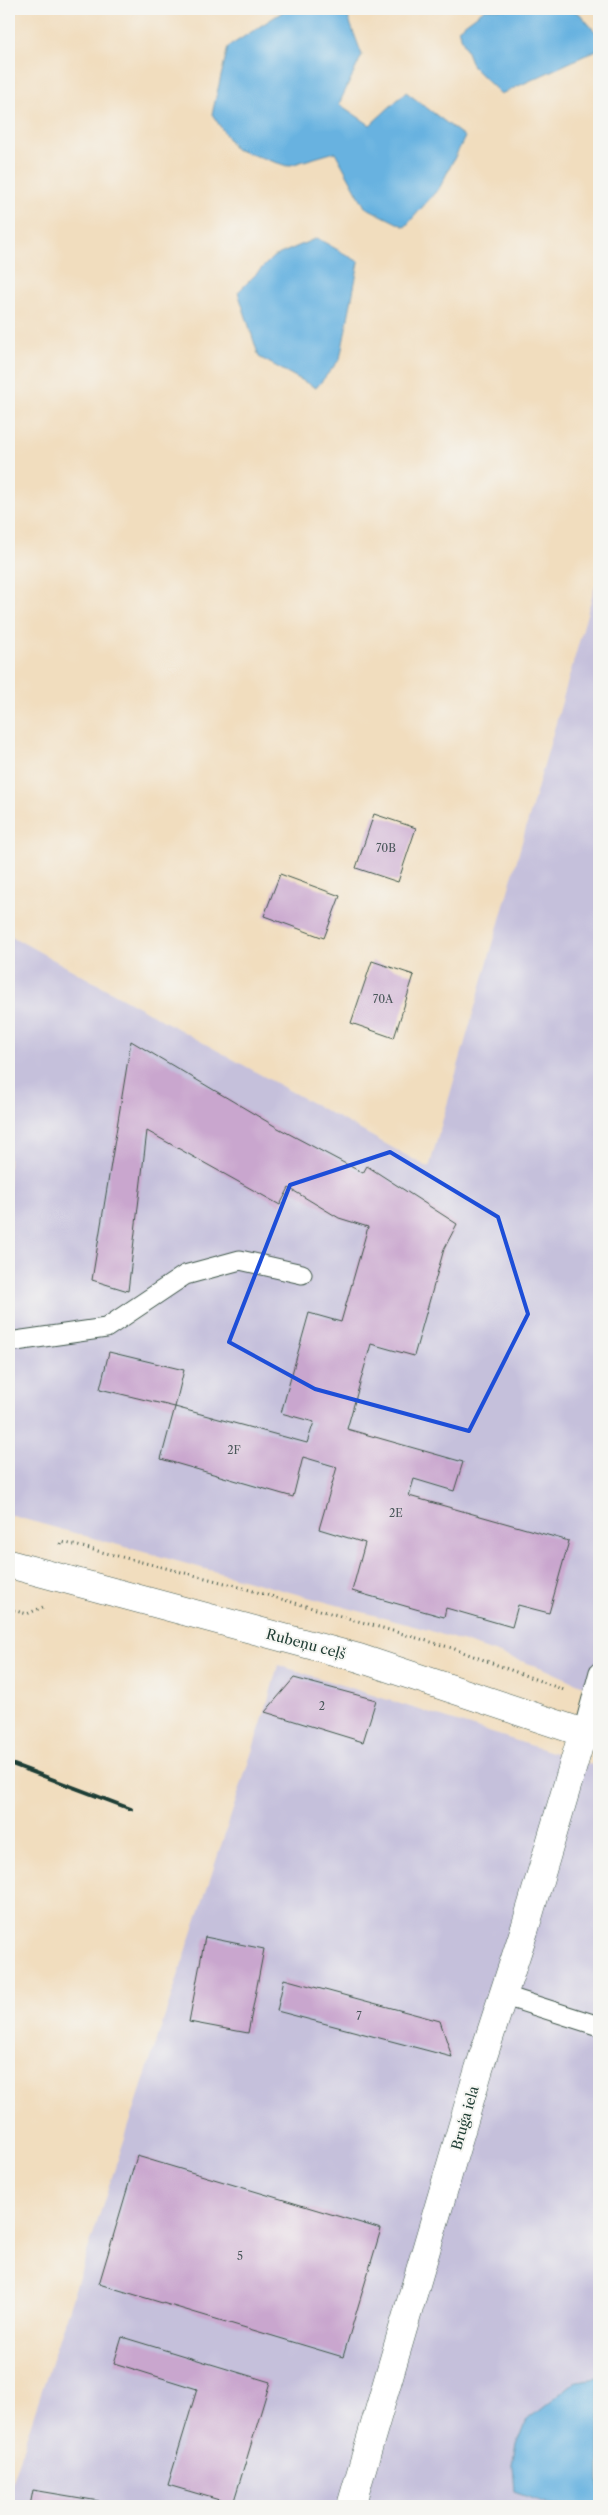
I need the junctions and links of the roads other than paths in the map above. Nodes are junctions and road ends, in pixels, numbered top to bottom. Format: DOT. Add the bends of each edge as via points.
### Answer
graph roads {
  1 [pos="302,1274"];
  2 [pos="9,1342"];
  3 [pos="9,1564"];
  4 [pos="599,1672"];
  5 [pos="591,1735"];
  6 [pos="502,1995"];
  7 [pos="599,2026"];
  8 [pos="351,2506"];
  1 -- 2 [label="lane" via="240,1260 184,1274 106,1328"];
  3 -- 5 [label="street, Rubeņu ceļš" via="359,1658"];
  4 -- 5 [label="lane"];
  5 -- 6 [label="street, Bruģa iela"];
  6 -- 7 [label="lane"];
  6 -- 8 [label="street, Bruģa iela"];
}
